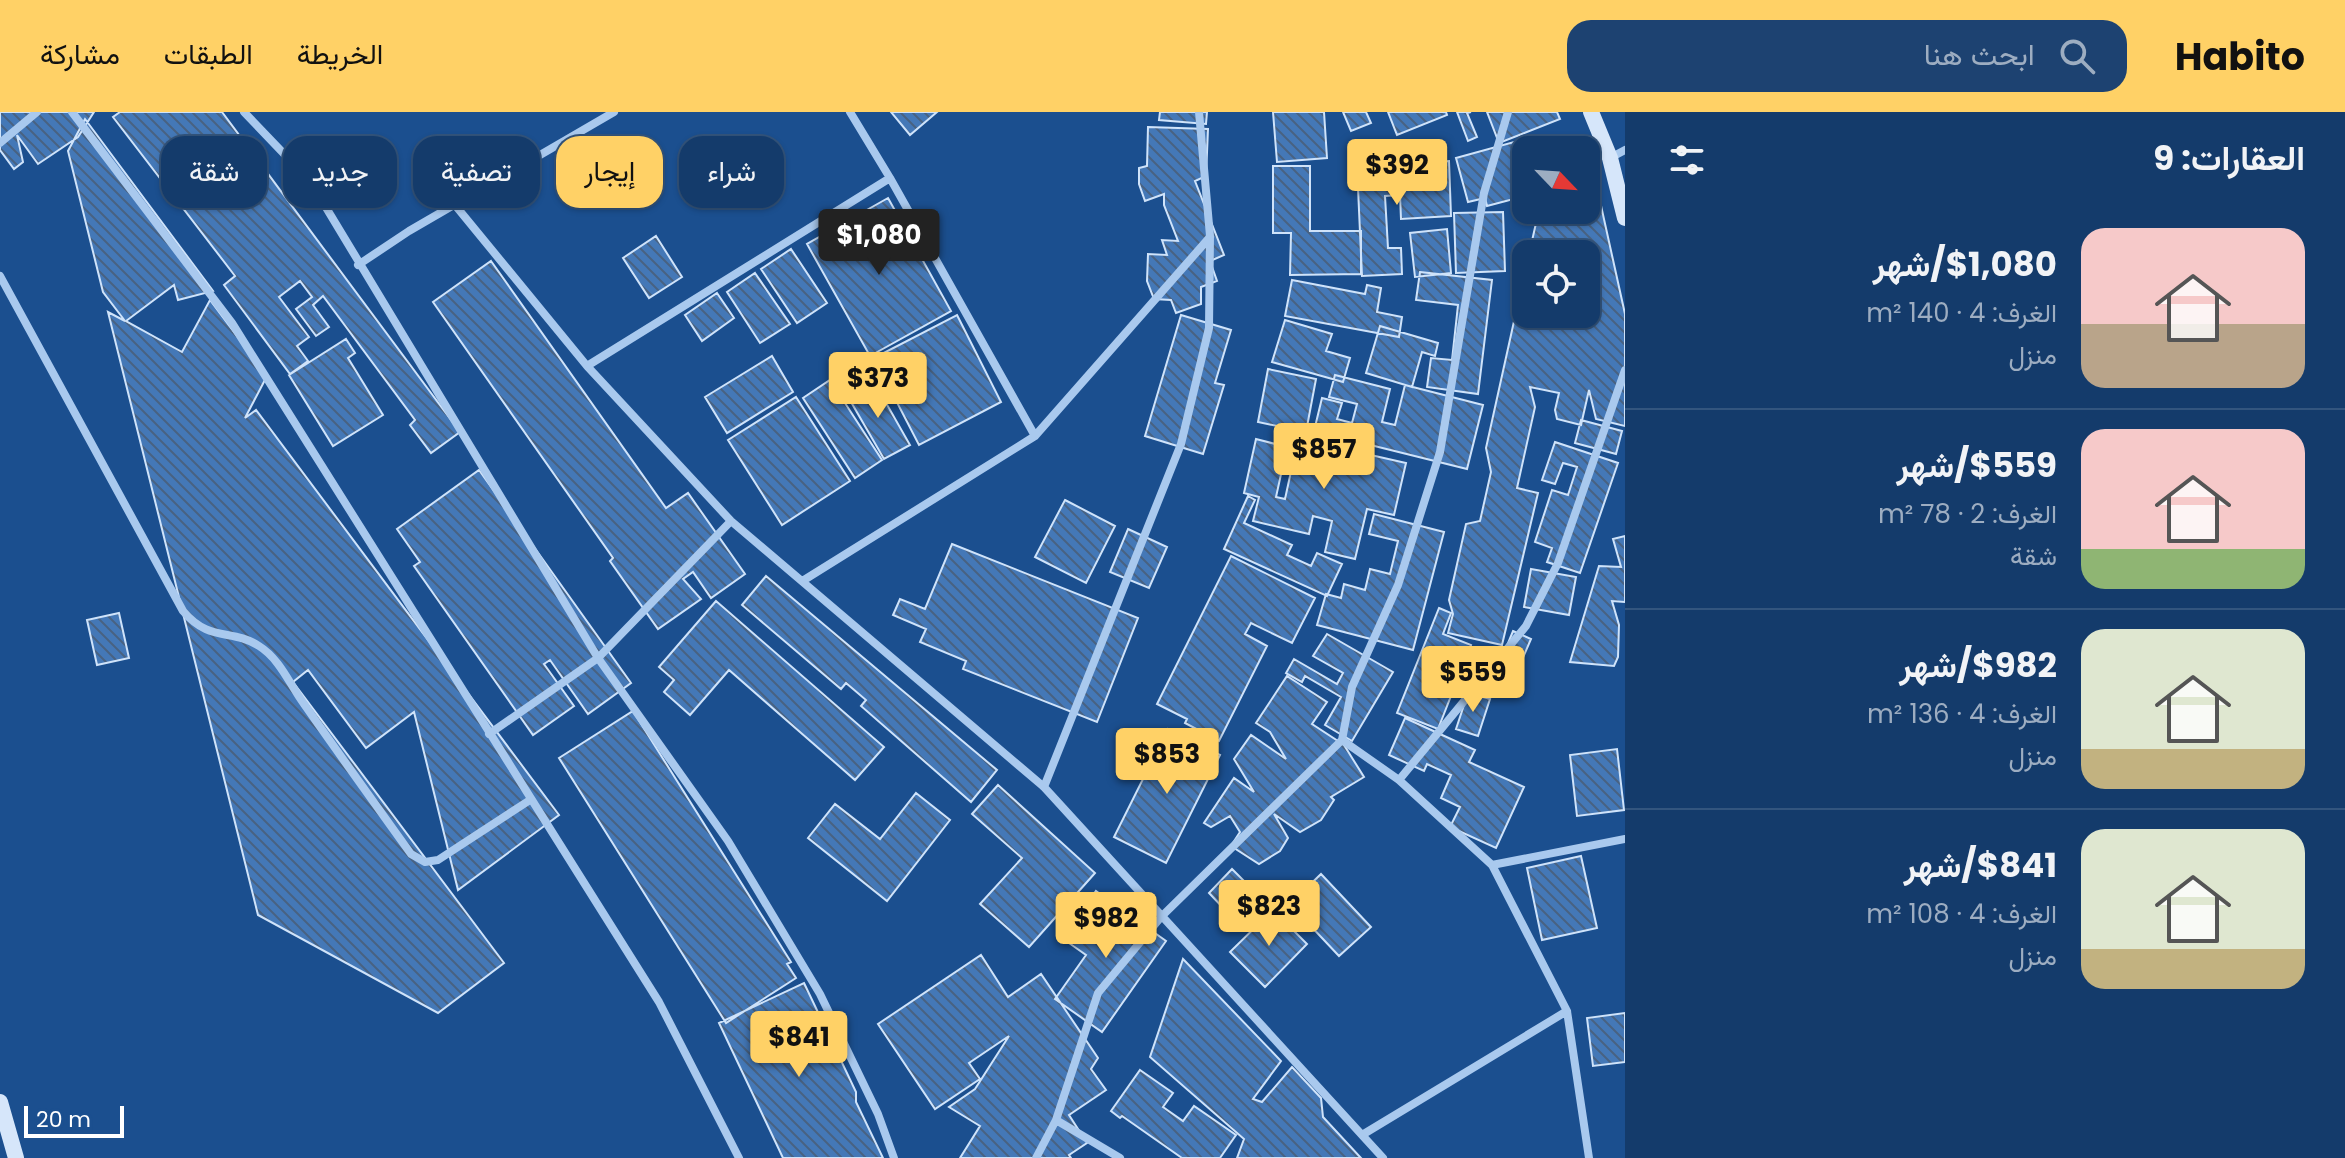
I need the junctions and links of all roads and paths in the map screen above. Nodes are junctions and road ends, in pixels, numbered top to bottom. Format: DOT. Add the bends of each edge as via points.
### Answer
graph roads {
  1 [pos="37,112"];
  2 [pos="72,112"];
  3 [pos="244,112"];
  4 [pos="614,112"];
  5 [pos="850,112"];
  6 [pos="1199,112"];
  7 [pos="1508,112"];
  8 [pos="1591,112"];
  9 [pos="0,143"];
  10 [pos="1618,154"];
  11 [pos="540,155"];
  12 [pos="890,178"];
  13 [pos="450,208"];
  14 [pos="457,208"];
  15 [pos="1625,218"];
  16 [pos="1210,236"];
  17 [pos="358,265"];
  18 [pos="0,276"];
  19 [pos="587,366"];
  20 [pos="1625,370"];
  21 [pos="1035,436"];
  22 [pos="731,521"];
  23 [pos="804,580"];
  24 [pos="598,658"];
  25 [pos="489,734"];
  26 [pos="1342,740"];
  27 [pos="1399,780"];
  28 [pos="1044,787"];
  29 [pos="530,800"];
  30 [pos="1625,839"];
  31 [pos="1492,865"];
  32 [pos="1161,917"];
  33 [pos="1567,1011"];
  34 [pos="0,1102"];
  35 [pos="1056,1120"];
  36 [pos="1362,1135"];
  37 [pos="16,1158"];
  38 [pos="739,1158"];
  39 [pos="894,1158"];
  40 [pos="1036,1158"];
  41 [pos="1120,1158"];
  42 [pos="1383,1158"];
  43 [pos="1589,1158"];
  1 -- 9 [label="street"];
  2 -- 25 [label="street" via="232,323"];
  3 -- 17 [label="street" via="310,181"];
  4 -- 11 [label="street"];
  5 -- 12 [label="street"];
  6 -- 16 [label="street"];
  7 -- 26 [label="street" via="1484,193 1440,452 1398,585 1352,687"];
  8 -- 10 [label="main road"];
  10 -- 15 [label="main road"];
  12 -- 19 [label="street"];
  12 -- 21 [label="street"];
  13 -- 17 [label="street"];
  14 -- 19 [label="street"];
  16 -- 21 [label="street"];
  16 -- 28 [label="street" via="1209,328 1181,444"];
  17 -- 24 [label="street"];
  18 -- 29 [label="street" via="183,611 209,632 259,646 281,667 411,854 425,862 438,860"];
  19 -- 22 [label="street"];
  20 -- 27 [label="street" via="1558,563 1526,626"];
  21 -- 23 [label="street"];
  22 -- 23 [label="street"];
  22 -- 24 [label="street"];
  23 -- 28 [label="street"];
  24 -- 25 [label="street"];
  24 -- 39 [label="street" via="728,841 820,994"];
  25 -- 29 [label="street"];
  26 -- 27 [label="street"];
  26 -- 32 [label="street"];
  27 -- 31 [label="street"];
  28 -- 32 [label="street"];
  29 -- 38 [label="street" via="659,1002"];
  30 -- 31 [label="street"];
  31 -- 33 [label="street"];
  32 -- 35 [label="street" via="1098,993"];
  32 -- 36 [label="street"];
  33 -- 36 [label="street"];
  33 -- 43 [label="street"];
  34 -- 37 [label="main road"];
  35 -- 40 [label="street"];
  35 -- 41 [label="street"];
  36 -- 42 [label="street"];
}
